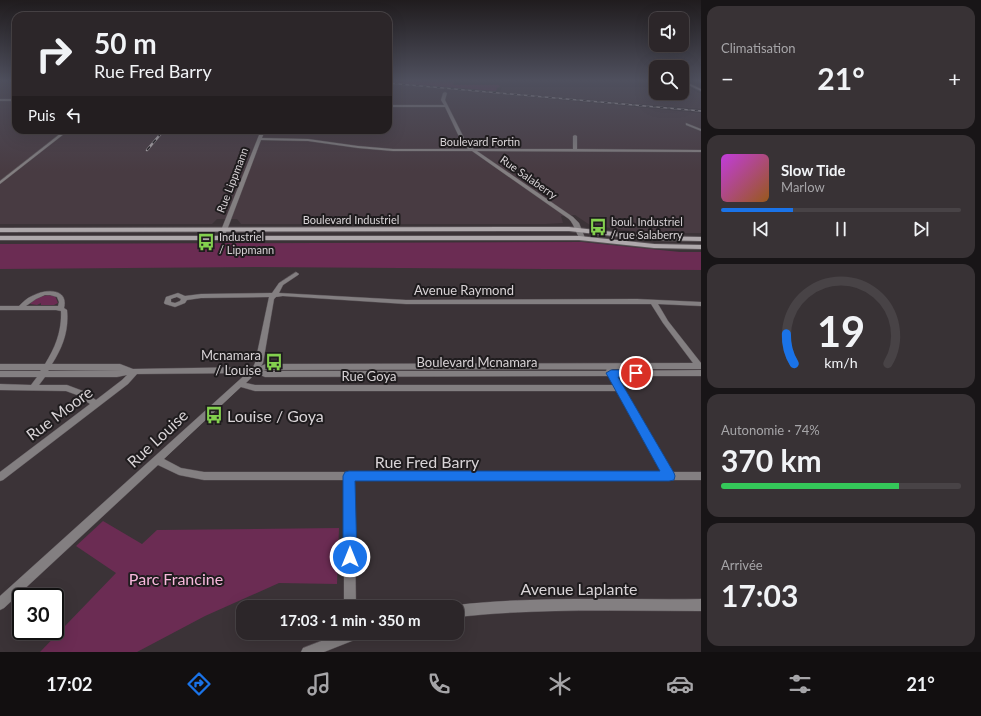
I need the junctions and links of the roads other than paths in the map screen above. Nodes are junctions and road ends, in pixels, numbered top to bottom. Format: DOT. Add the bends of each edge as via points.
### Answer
graph roads {
  1 [pos="448,110"];
  2 [pos="687,124"];
  3 [pos="701,130"];
  4 [pos="62,134"];
  5 [pos="261,134"];
  6 [pos="575,136"];
  7 [pos="259,139"];
  8 [pos="472,150"];
  9 [pos="575,150"];
  10 [pos="701,150"];
  11 [pos="0,183"];
  12 [pos="0,230"];
  13 [pos="224,230"];
  14 [pos="579,230"];
  15 [pos="0,238"];
  16 [pos="221,238"];
  17 [pos="582,238"];
  18 [pos="701,239"];
  19 [pos="701,247"];
  20 [pos="296,274"];
  21 [pos="274,295"];
  22 [pos="184,298"];
  23 [pos="654,303"];
  24 [pos="701,304"];
  25 [pos="0,308"];
  26 [pos="21,308"];
  27 [pos="61,308"];
  28 [pos="0,367"];
  29 [pos="47,367"];
  30 [pos="700,368"];
  31 [pos="254,370"];
  32 [pos="609,370"];
  33 [pos="135,371"];
  34 [pos="0,374"];
  35 [pos="42,374"];
  36 [pos="239,384"];
  37 [pos="0,387"];
  38 [pos="34,387"];
  39 [pos="620,388"];
  40 [pos="96,404"];
  41 [pos="156,460"];
  42 [pos="349,476"];
  43 [pos="669,476"];
  44 [pos="701,476"];
  45 [pos="0,477"];
  46 [pos="350,600"];
  47 [pos="0,604"];
  48 [pos="701,605"];
  49 [pos="464,610"];
  50 [pos="337,640"];
  51 [pos="307,652"];
  1 -- 8 [label="street, Rue Salaberry" via="463,143"];
  2 -- 3 [label="street"];
  4 -- 11 [label="street"];
  5 -- 7 [label="street, Rue Lippmann"];
  6 -- 9 [label="street"];
  7 -- 8 [label="street, Boulevard Fortin" via="308,140 382,150"];
  7 -- 13 [label="street, Rue Lippmann"];
  8 -- 9 [label="street, Boulevard Fortin"];
  8 -- 14 [label="street, Rue Salaberry" via="568,216"];
  9 -- 10 [label="street, Boulevard Fortin"];
  12 -- 13 [label="street, Boulevard Industriel"];
  13 -- 14 [label="street, Boulevard Industriel"];
  13 -- 16 [label="street, Rue Lippmann"];
  14 -- 17 [label="street, Rue Salaberry"];
  14 -- 18 [label="street, Boulevard Industriel" via="655,238"];
  15 -- 16 [label="street, Boulevard Industriel"];
  16 -- 17 [label="street, Boulevard Industriel"];
  17 -- 19 [label="street, Boulevard Industriel" via="654,246"];
  20 -- 21 [label="street, Rue Louise" via="281,284"];
  21 -- 22 [label="street, Avenue Raymond"];
  21 -- 23 [label="street, Avenue Raymond" via="406,302"];
  21 -- 31 [label="street, Rue Louise" via="259,363"];
  23 -- 24 [label="street, Avenue Raymond"];
  23 -- 30 [label="street"];
  25 -- 26 [label="street"];
  26 -- 27 [label="street"];
  26 -- 27 [label="street" via="35,296 51,293 61,297"];
  27 -- 29 [label="street" via="65,312 63,330"];
  28 -- 29 [label="street, Boulevard Mcnamara"];
  29 -- 33 [label="street, Boulevard Mcnamara" via="120,367"];
  29 -- 35 [label="street"];
  30 -- 32 [label="street, Boulevard Mcnamara"];
  31 -- 32 [label="street, Boulevard Mcnamara" via="265,374"];
  31 -- 33 [label="street, Boulevard Mcnamara"];
  31 -- 36 [label="street, Rue Louise"];
  32 -- 39 [label="street"];
  33 -- 35 [label="street, Boulevard Mcnamara" via="117,374"];
  33 -- 40 [label="street, Rue Moore"];
  34 -- 35 [label="street, Boulevard Mcnamara"];
  35 -- 38 [label="street"];
  36 -- 39 [label="street, Rue Goya" via="255,388"];
  36 -- 41 [label="street, Rue Louise"];
  37 -- 38 [label="street"];
  38 -- 40 [label="street" via="72,390"];
  39 -- 43 [label="street"];
  40 -- 45 [label="street, Rue Moore"];
  41 -- 42 [label="street, Rue Fred Barry" via="179,471 204,476"];
  41 -- 47 [label="street, Rue Louise"];
  42 -- 43 [label="street, Rue Fred Barry"];
  42 -- 46 [label="street"];
  43 -- 44 [label="street, Rue Fred Barry"];
  48 -- 49 [label="street, Avenue Laplante" via="523,606"];
  50 -- 51 [label="street"];
}
